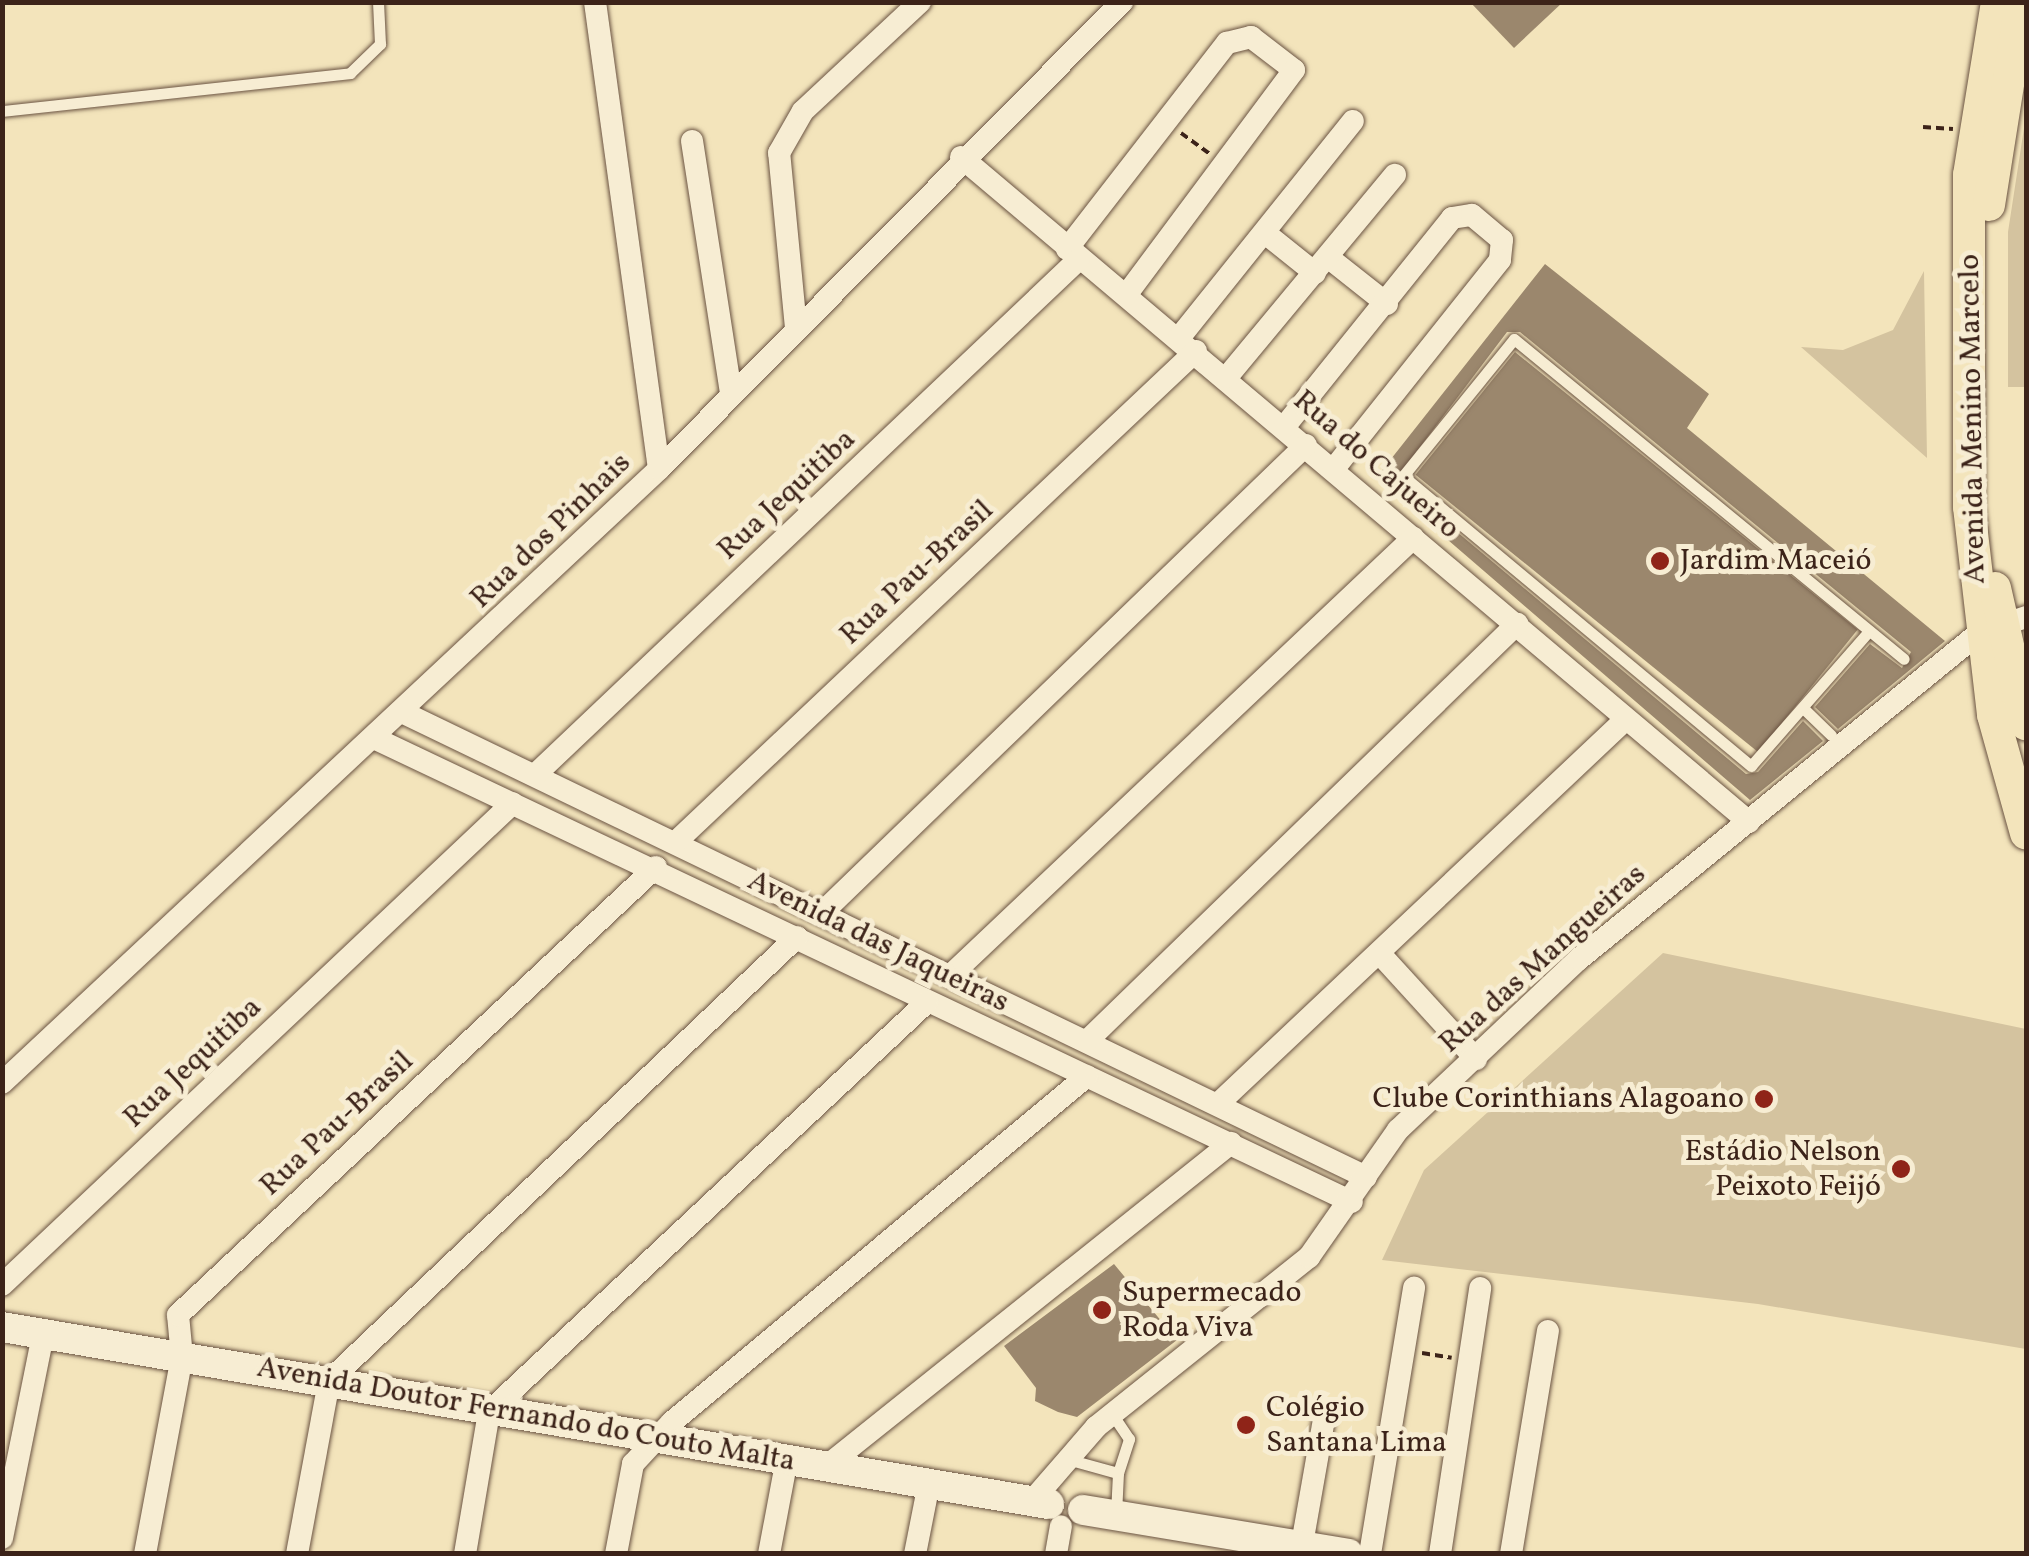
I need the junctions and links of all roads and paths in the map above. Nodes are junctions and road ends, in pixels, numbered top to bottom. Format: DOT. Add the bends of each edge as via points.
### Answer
graph roads {
  1 [pos="378,2"];
  2 [pos="595,2"];
  3 [pos="920,2"];
  4 [pos="1122,2"];
  5 [pos="1997,2"];
  6 [pos="2021,2"];
  7 [pos="2,111"];
  8 [pos="1166,121"];
  9 [pos="1353,122"];
  10 [pos="1923,127"];
  11 [pos="1956,130"];
  12 [pos="692,141"];
  13 [pos="960,157"];
  14 [pos="1225,166"];
  15 [pos="1395,176"];
  16 [pos="1265,233"];
  17 [pos="1073,254"];
  18 [pos="1322,266"];
  19 [pos="1126,295"];
  20 [pos="1387,304"];
  21 [pos="796,328"];
  22 [pos="1188,344"];
  23 [pos="1226,377"];
  24 [pos="732,394"];
  25 [pos="1285,426"];
  26 [pos="1306,445"];
  27 [pos="659,469"];
  28 [pos="1334,470"];
  29 [pos="1413,538"];
  30 [pos="1517,624"];
  31 [pos="2002,625"];
  32 [pos="1869,630"];
  33 [pos="1904,659"];
  34 [pos="1804,708"];
  35 [pos="404,713"];
  36 [pos="1626,720"];
  37 [pos="2026,724"];
  38 [pos="376,739"];
  39 [pos="1835,741"];
  40 [pos="536,774"];
  41 [pos="512,803"];
  42 [pos="1749,822"];
  43 [pos="2026,833"];
  44 [pos="679,839"];
  45 [pos="656,867"];
  46 [pos="764,881"];
  47 [pos="825,910"];
  48 [pos="756,916"];
  49 [pos="798,937"];
  50 [pos="1381,955"];
  51 [pos="952,974"];
  52 [pos="927,1002"];
  53 [pos="1088,1040"];
  54 [pos="1476,1059"];
  55 [pos="1087,1076"];
  56 [pos="2,1083"];
  57 [pos="1220,1102"];
  58 [pos="1231,1143"];
  59 [pos="1366,1177"];
  60 [pos="1352,1202"];
  61 [pos="2,1285"];
  62 [pos="1414,1288"];
  63 [pos="1480,1288"];
  64 [pos="2,1328"];
  65 [pos="1548,1331"];
  66 [pos="43,1336"];
  67 [pos="1402,1350"];
  68 [pos="182,1357"];
  69 [pos="1471,1361"];
  70 [pos="329,1381"];
  71 [pos="489,1412"];
  72 [pos="1112,1414"];
  73 [pos="1324,1419"];
  74 [pos="655,1440"];
  75 [pos="1067,1458"];
  76 [pos="787,1459"];
  77 [pos="828,1465"];
  78 [pos="1118,1473"];
  79 [pos="929,1483"];
  80 [pos="1116,1514"];
  81 [pos="1056,1519"];
  82 [pos="2,1538"];
  83 [pos="1302,1544"];
  84 [pos="145,1554"];
  85 [pos="297,1554"];
  86 [pos="464,1554"];
  87 [pos="616,1554"];
  88 [pos="769,1554"];
  89 [pos="915,1554"];
  90 [pos="1348,1554"];
  91 [pos="1370,1554"];
  92 [pos="1440,1554"];
  93 [pos="1511,1554"];
  1 -- 7 [label="lane" via="380,44 350,73"];
  2 -- 27 [label="street"];
  3 -- 21 [label="street" via="803,111 779,153"];
  4 -- 13 [label="street, Rua dos Pinhais"];
  5 -- 31 [label="main road, Avenida Menino Marcelo" via="1969,176 1969,507"];
  6 -- 31 [label="main road, Avenida Menino Marcelo" via="1991,178 1983,300 1986,532"];
  8 -- 14 [label="path"];
  8 -- 14 [label="street, Rua Jequitiba" via="1227,43 1245,35 1258,42 1295,78"];
  8 -- 17 [label="street, Rua Jequitiba"];
  9 -- 16 [label="street, Rua Pau-Brasil"];
  10 -- 11 [label="path"];
  12 -- 24 [label="street"];
  13 -- 17 [label="street, Rua do Cajueiro"];
  13 -- 21 [label="street, Rua dos Pinhais"];
  14 -- 19 [label="street"];
  15 -- 18 [label="street"];
  16 -- 18 [label="street"];
  16 -- 22 [label="street, Rua Pau-Brasil"];
  17 -- 19 [label="street, Rua do Cajueiro"];
  17 -- 40 [label="street, Rua Jequitiba"];
  18 -- 20 [label="street"];
  18 -- 23 [label="street"];
  19 -- 22 [label="street, Rua do Cajueiro"];
  20 -- 25 [label="street"];
  20 -- 28 [label="street" via="1458,213 1502,240 1500,260"];
  21 -- 24 [label="street, Rua dos Pinhais"];
  22 -- 23 [label="street, Rua do Cajueiro"];
  22 -- 44 [label="street, Rua Pau-Brasil"];
  23 -- 25 [label="street, Rua do Cajueiro"];
  24 -- 27 [label="street, Rua dos Pinhais"];
  25 -- 26 [label="street, Rua do Cajueiro"];
  26 -- 28 [label="street, Rua do Cajueiro"];
  26 -- 47 [label="street"];
  27 -- 35 [label="street, Rua dos Pinhais"];
  28 -- 29 [label="street, Rua do Cajueiro"];
  29 -- 30 [label="street, Rua do Cajueiro"];
  29 -- 51 [label="street"];
  30 -- 36 [label="street, Rua do Cajueiro"];
  30 -- 53 [label="street"];
  31 -- 37 [label="main road, Avenida Menino Marcelo"];
  31 -- 39 [label="street, Rua das Mangueiras"];
  31 -- 43 [label="main road, Avenida Menino Marcelo"];
  32 -- 33 [label="lane"];
  32 -- 34 [label="lane"];
  32 -- 34 [label="lane" via="1514,339 1404,474 1752,766"];
  34 -- 39 [label="lane"];
  35 -- 38 [label="street, Rua dos Pinhais"];
  35 -- 40 [label="street, Avenida das Jaqueiras"];
  36 -- 42 [label="street, Rua do Cajueiro"];
  36 -- 50 [label="street"];
  38 -- 41 [label="street, Avenida das Jaqueiras"];
  38 -- 56 [label="street, Rua dos Pinhais"];
  39 -- 42 [label="street, Rua das Mangueiras"];
  40 -- 44 [label="street, Avenida das Jaqueiras"];
  41 -- 45 [label="street, Avenida das Jaqueiras"];
  41 -- 61 [label="street, Rua Jequitiba"];
  42 -- 54 [label="street, Rua das Mangueiras" via="1580,958"];
  44 -- 46 [label="street, Avenida das Jaqueiras"];
  45 -- 48 [label="street, Avenida das Jaqueiras"];
  45 -- 68 [label="street, Rua Pau-Brasil" via="178,1315"];
  46 -- 47 [label="street, Avenida das Jaqueiras"];
  46 -- 48 [label="street"];
  47 -- 51 [label="street, Avenida das Jaqueiras"];
  48 -- 49 [label="street, Avenida das Jaqueiras"];
  49 -- 52 [label="street, Avenida das Jaqueiras"];
  49 -- 70 [label="street"];
  50 -- 54 [label="street"];
  50 -- 57 [label="street"];
  51 -- 53 [label="street, Avenida das Jaqueiras"];
  52 -- 55 [label="street, Avenida das Jaqueiras"];
  52 -- 71 [label="street"];
  53 -- 57 [label="street, Avenida das Jaqueiras"];
  54 -- 59 [label="street, Rua das Mangueiras" via="1398,1130"];
  55 -- 58 [label="street, Avenida das Jaqueiras"];
  55 -- 74 [label="street"];
  57 -- 59 [label="street, Avenida das Jaqueiras"];
  58 -- 60 [label="street, Avenida das Jaqueiras"];
  58 -- 77 [label="street"];
  59 -- 60 [label="street, Rua das Mangueiras"];
  60 -- 72 [label="street, Rua das Mangueiras" via="1309,1256"];
  62 -- 67 [label="street"];
  63 -- 69 [label="street"];
  64 -- 66 [label="street, Avenida Doutor Fernando do Couto Malta"];
  65 -- 93 [label="street"];
  66 -- 68 [label="street, Avenida Doutor Fernando do Couto Malta"];
  66 -- 82 [label="street"];
  67 -- 69 [label="path"];
  67 -- 91 [label="street"];
  68 -- 70 [label="street, Avenida Doutor Fernando do Couto Malta"];
  68 -- 84 [label="street"];
  69 -- 92 [label="street"];
  70 -- 71 [label="street, Avenida Doutor Fernando do Couto Malta"];
  70 -- 85 [label="street"];
  71 -- 74 [label="street, Avenida Doutor Fernando do Couto Malta"];
  71 -- 86 [label="street"];
  72 -- 75 [label="street, Rua das Mangueiras"];
  72 -- 78 [label="lane" via="1130,1439"];
  73 -- 83 [label="street"];
  74 -- 76 [label="street, Avenida Doutor Fernando do Couto Malta"];
  74 -- 87 [label="street" via="634,1464"];
  75 -- 78 [label="lane"];
  75 -- 81 [label="street, Rua das Mangueiras"];
  76 -- 77 [label="street, Avenida Doutor Fernando do Couto Malta"];
  76 -- 88 [label="street"];
  77 -- 79 [label="street, Avenida Doutor Fernando do Couto Malta"];
  78 -- 80 [label="lane"];
  79 -- 81 [label="street, Avenida Doutor Fernando do Couto Malta"];
  79 -- 89 [label="street"];
  80 -- 81 [label="street, Avenida Doutor Fernando do Couto Malta"];
  80 -- 83 [label="street, Avenida Doutor Fernando do Couto Malta"];
  83 -- 90 [label="street, Avenida Doutor Fernando do Couto Malta"];
}
